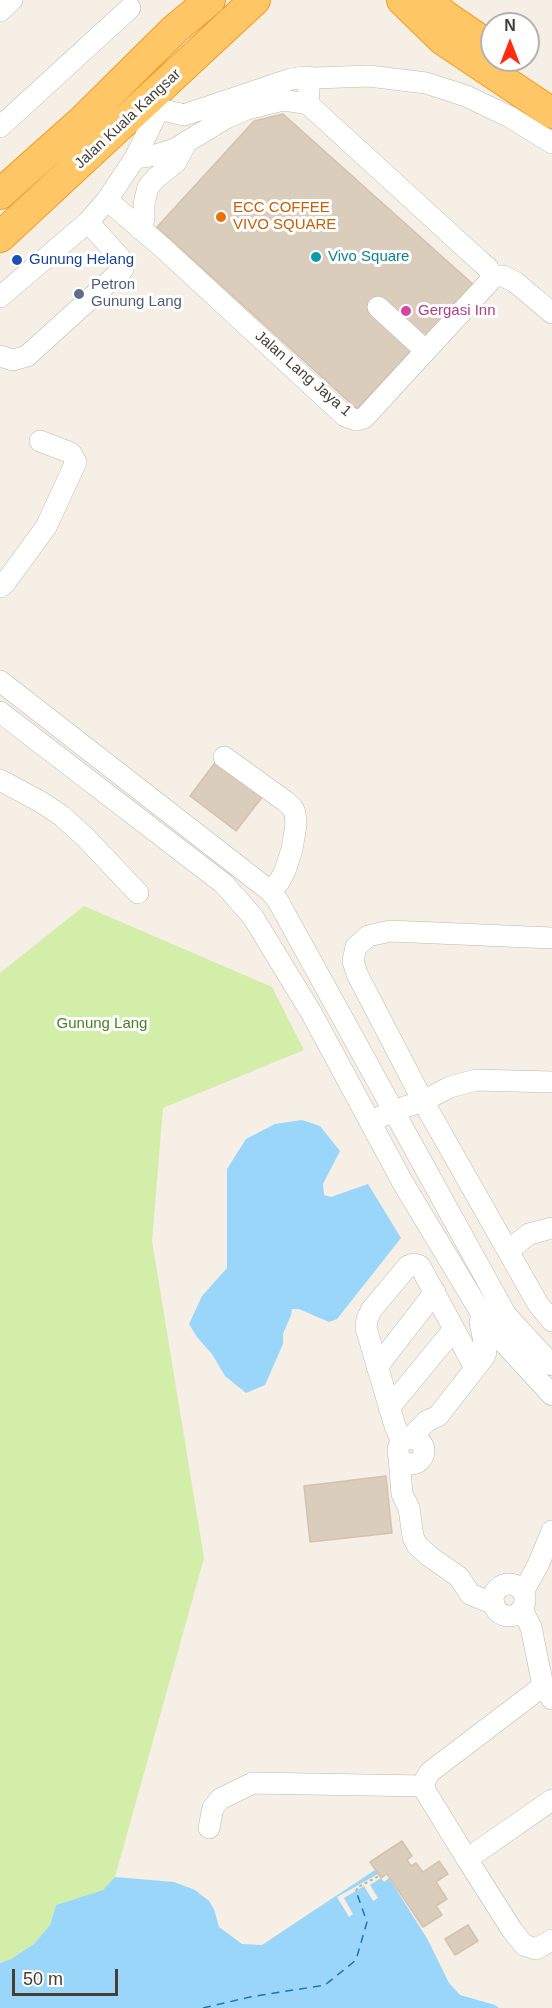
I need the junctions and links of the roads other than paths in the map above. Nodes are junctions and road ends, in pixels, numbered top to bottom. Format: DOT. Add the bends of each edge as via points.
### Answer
graph roads {
  1 [pos="12,0"];
  2 [pos="198,0"];
  3 [pos="210,0"];
  4 [pos="255,0"];
  5 [pos="402,0"];
  6 [pos="429,0"];
  7 [pos="130,8"];
  8 [pos="0,11"];
  9 [pos="176,29"];
  10 [pos="480,40"];
  11 [pos="526,72"];
  12 [pos="304,77"];
  13 [pos="552,90"];
  14 [pos="154,104"];
  15 [pos="308,104"];
  16 [pos="552,112"];
  17 [pos="83,120"];
  18 [pos="0,127"];
  19 [pos="186,142"];
  20 [pos="552,143"];
  21 [pos="135,158"];
  22 [pos="0,194"];
  23 [pos="107,200"];
  24 [pos="88,222"];
  25 [pos="141,230"];
  26 [pos="0,237"];
  27 [pos="491,276"];
  28 [pos="0,297"];
  29 [pos="378,307"];
  30 [pos="552,313"];
  31 [pos="426,351"];
  32 [pos="0,356"];
  33 [pos="40,441"];
  34 [pos="0,586"];
  35 [pos="0,681"];
  36 [pos="0,712"];
  37 [pos="224,757"];
  38 [pos="0,780"];
  39 [pos="270,891"];
  40 [pos="138,893"];
  41 [pos="552,938"];
  42 [pos="552,1082"];
  43 [pos="423,1101"];
  44 [pos="393,1111"];
  45 [pos="370,1122"];
  46 [pos="552,1228"];
  47 [pos="508,1251"];
  48 [pos="435,1292"];
  49 [pos="483,1316"];
  50 [pos="552,1321"];
  51 [pos="454,1329"];
  52 [pos="552,1365"];
  53 [pos="377,1367"];
  54 [pos="476,1368"];
  55 [pos="552,1395"];
  56 [pos="389,1408"];
  57 [pos="411,1450"];
  58 [pos="552,1531"];
  59 [pos="496,1596"];
  60 [pos="523,1601"];
  61 [pos="548,1693"];
  62 [pos="423,1786"];
  63 [pos="552,1800"];
  64 [pos="210,1828"];
  65 [pos="467,1859"];
  66 [pos="552,1940"];
  1 -- 8 [label="street"];
  2 -- 9 [label="highway"];
  3 -- 9 [label="highway, Jalan Kuala Kangsar"];
  4 -- 14 [label="highway, Jalan Kuala Kangsar"];
  5 -- 16 [label="highway" via="443,40"];
  6 -- 10 [label="highway"];
  7 -- 18 [label="street"];
  9 -- 17 [label="highway, Jalan Kuala Kangsar"];
  11 -- 13 [label="highway"];
  12 -- 14 [label="street" via="184,115"];
  12 -- 15 [label="street" via="309,88"];
  12 -- 20 [label="street" via="369,76 426,83 466,96"];
  14 -- 17 [label="highway" via="136,90 124,91"];
  14 -- 21 [label="street"];
  14 -- 26 [label="highway, Jalan Kuala Kangsar"];
  15 -- 19 [label="street" via="283,100 247,109"];
  15 -- 27 [label="street" via="488,268"];
  17 -- 22 [label="highway, Jalan Kuala Kangsar"];
  19 -- 21 [label="street" via="156,155"];
  19 -- 25 [label="street" via="176,162 148,188"];
  21 -- 23 [label="street"];
  23 -- 24 [label="street"];
  23 -- 25 [label="street, Jalan Lang Jaya 1"];
  24 -- 28 [label="street"];
  24 -- 32 [label="street" via="123,261 123,269 27,356 13,360"];
  25 -- 31 [label="street, Jalan Lang Jaya 1" via="351,419 364,418"];
  27 -- 30 [label="street" via="515,282"];
  27 -- 31 [label="street, Jalan Lang Jaya 1"];
  29 -- 31 [label="street"];
  33 -- 34 [label="street" via="71,453 76,462 46,528"];
  35 -- 39 [label="street"];
  36 -- 45 [label="street" via="224,884 253,917 312,1014"];
  37 -- 39 [label="street" via="285,801 295,813 292,849 285,871"];
  38 -- 40 [label="street" via="62,816"];
  39 -- 44 [label="street"];
  41 -- 43 [label="street" via="390,931 368,936 356,947 353,961 357,974"];
  42 -- 43 [label="street" via="476,1080 450,1087"];
  43 -- 44 [label="street"];
  43 -- 47 [label="street"];
  44 -- 45 [label="street"];
  44 -- 52 [label="street" via="506,1315"];
  45 -- 49 [label="street"];
  46 -- 47 [label="street" via="529,1234"];
  47 -- 50 [label="street"];
  48 -- 51 [label="street"];
  48 -- 53 [label="street"];
  48 -- 53 [label="street" via="420,1266 413,1264 372,1309 366,1329"];
  49 -- 54 [label="street" via="480,1322 486,1352"];
  49 -- 55 [label="street"];
  51 -- 54 [label="street"];
  51 -- 56 [label="street"];
  53 -- 56 [label="street"];
  54 -- 57 [label="street" via="438,1416 435,1427"];
  56 -- 57 [label="street"];
  57 -- 59 [label="street" via="417,1469 409,1508 417,1545 459,1577 470,1594"];
  58 -- 60 [label="street"];
  59 -- 60 [label="street" via="506,1584 514,1584"];
  59 -- 60 [label="street" via="501,1614 508,1616 516,1615"];
  60 -- 61 [label="street"];
  61 -- 62 [label="street" via="430,1772"];
  62 -- 64 [label="street" via="253,1783 220,1799 213,1808"];
  62 -- 65 [label="street"];
  63 -- 65 [label="street"];
  65 -- 66 [label="street" via="524,1945 536,1949"];
}
